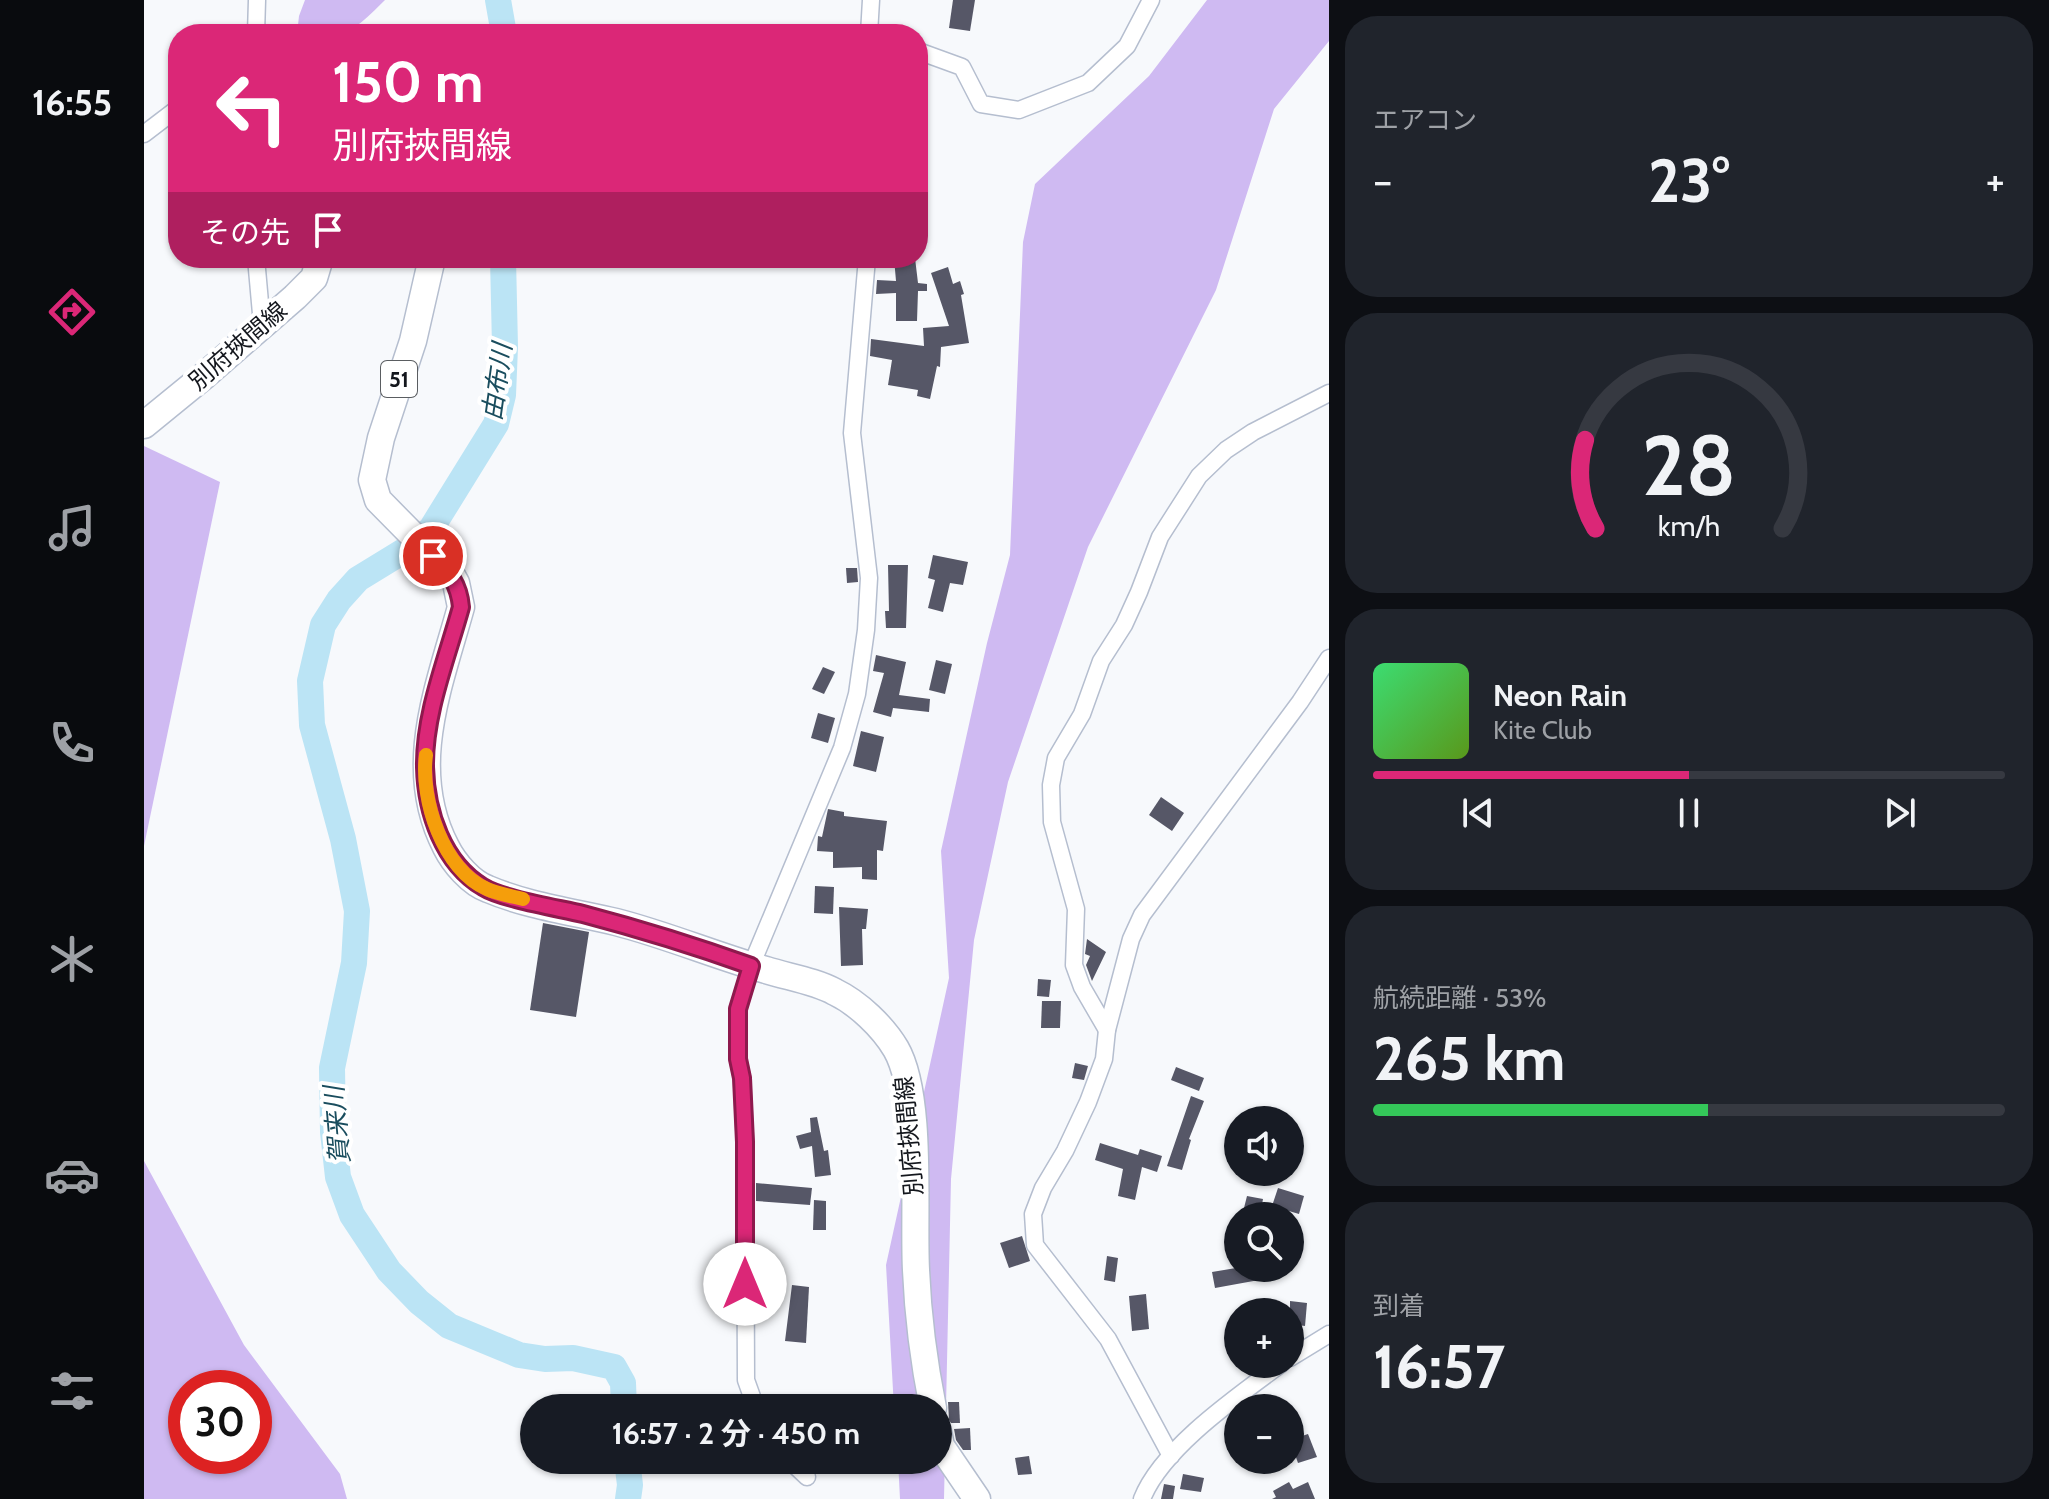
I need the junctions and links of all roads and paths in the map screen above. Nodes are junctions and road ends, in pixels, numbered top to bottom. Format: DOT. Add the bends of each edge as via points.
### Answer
graph roads {
  1 [pos="257,0"];
  2 [pos="871,0"];
  3 [pos="1151,0"];
  4 [pos="256,24"];
  5 [pos="870,24"];
  6 [pos="928,55"];
  7 [pos="168,116"];
  8 [pos="144,134"];
  9 [pos="257,268"];
  10 [pos="317,268"];
  11 [pos="430,268"];
  12 [pos="866,268"];
  13 [pos="262,325"];
  14 [pos="1329,393"];
  15 [pos="144,425"];
  16 [pos="1329,659"];
  17 [pos="751,966"];
  18 [pos="1107,1030"];
  19 [pos="1329,1334"];
  20 [pos="1304,1349"];
  21 [pos="1262,1378"];
  22 [pos="751,1394"];
  23 [pos="931,1394"];
  24 [pos="1171,1456"];
  25 [pos="952,1462"];
  26 [pos="804,1474"];
  27 [pos="807,1477"];
  28 [pos="977,1499"];
  29 [pos="1142,1499"];
  1 -- 4 [label="street"];
  2 -- 5 [label="street"];
  3 -- 6 [label="street" via="1127,46 1088,83 1019,110 981,104 962,67"];
  7 -- 8 [label="street"];
  9 -- 13 [label="street"];
  10 -- 13 [label="main road, 別府挾間線" via="314,278"];
  11 -- 17 [label="main road, 別府挾間線 / 51" via="372,480 378,500 451,574 461,607 432,713 425,764 438,832 453,860 485,889 644,929"];
  12 -- 17 [label="street" via="852,433 869,578 857,694 832,776"];
  13 -- 15 [label="main road, 別府挾間線"];
  14 -- 18 [label="street" via="1253,432 1199,476 1160,537 1124,625 1101,661 1082,714 1056,758 1052,822 1076,909 1074,965"];
  16 -- 18 [label="street" via="1142,915"];
  17 -- 22 [label="street" via="738,1009 745,1142 746,1380"];
  17 -- 23 [label="main road, 別府挾間線 / 51" via="845,998 895,1047 906,1071 919,1315"];
  18 -- 24 [label="street" via="1104,1059 1088,1102 1033,1214 1035,1245 1108,1339"];
  19 -- 20 [label="street"];
  21 -- 24 [label="street"];
  24 -- 29 [label="street"];
  25 -- 28 [label="main road"];
  26 -- 27 [label="street"];
}
